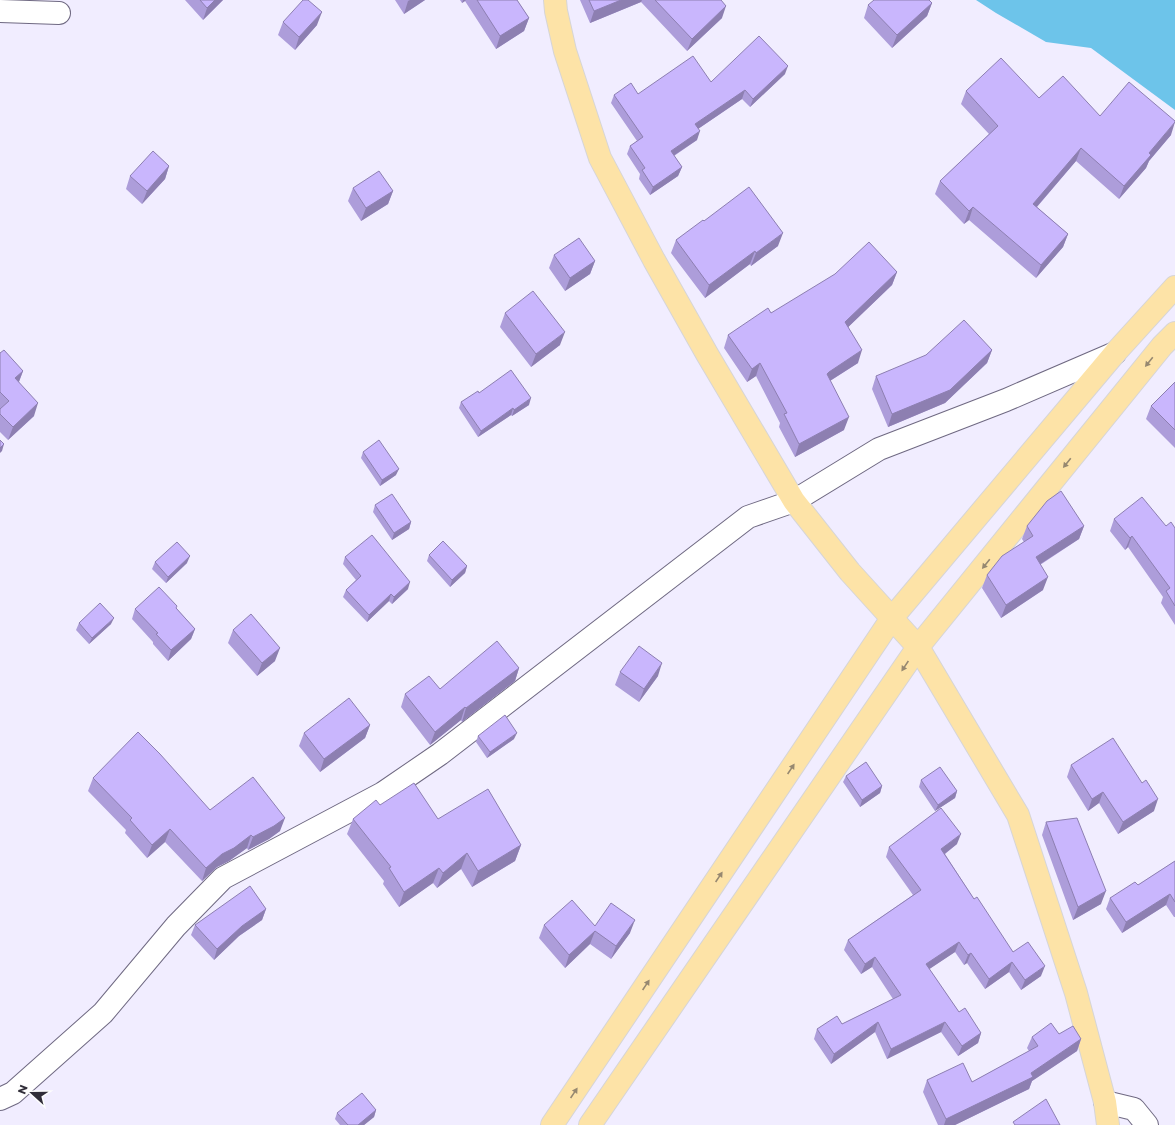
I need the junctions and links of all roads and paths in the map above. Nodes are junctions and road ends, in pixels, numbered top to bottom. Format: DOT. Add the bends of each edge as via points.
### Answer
graph roads {
  1 [pos="556,0"];
  2 [pos="0,11"];
  3 [pos="60,13"];
  4 [pos="1175,288"];
  5 [pos="1175,333"];
  6 [pos="1115,353"];
  7 [pos="794,502"];
  8 [pos="892,618"];
  9 [pos="918,647"];
  10 [pos="0,1099"];
  11 [pos="1105,1102"];
  12 [pos="552,1125"];
  13 [pos="590,1125"];
  14 [pos="1108,1125"];
  15 [pos="1147,1125"];
  1 -- 7 [label="main road" via="565,51 600,158 676,300"];
  2 -- 3 [label="street"];
  4 -- 6 [label="main road"];
  5 -- 9 [label="main road, one-way"];
  6 -- 7 [label="street" via="1006,400 879,449"];
  6 -- 8 [label="main road"];
  7 -- 8 [label="main road" via="850,572"];
  7 -- 10 [label="street" via="748,517 440,754 383,793 223,878 176,926 103,1013 13,1093"];
  8 -- 9 [label="main road"];
  12 -- 8 [label="main road, one-way"];
  9 -- 11 [label="main road" via="1018,815 1076,993"];
  9 -- 13 [label="main road, one-way"];
  11 -- 14 [label="main road"];
  11 -- 15 [label="street" via="1134,1109"];
}
